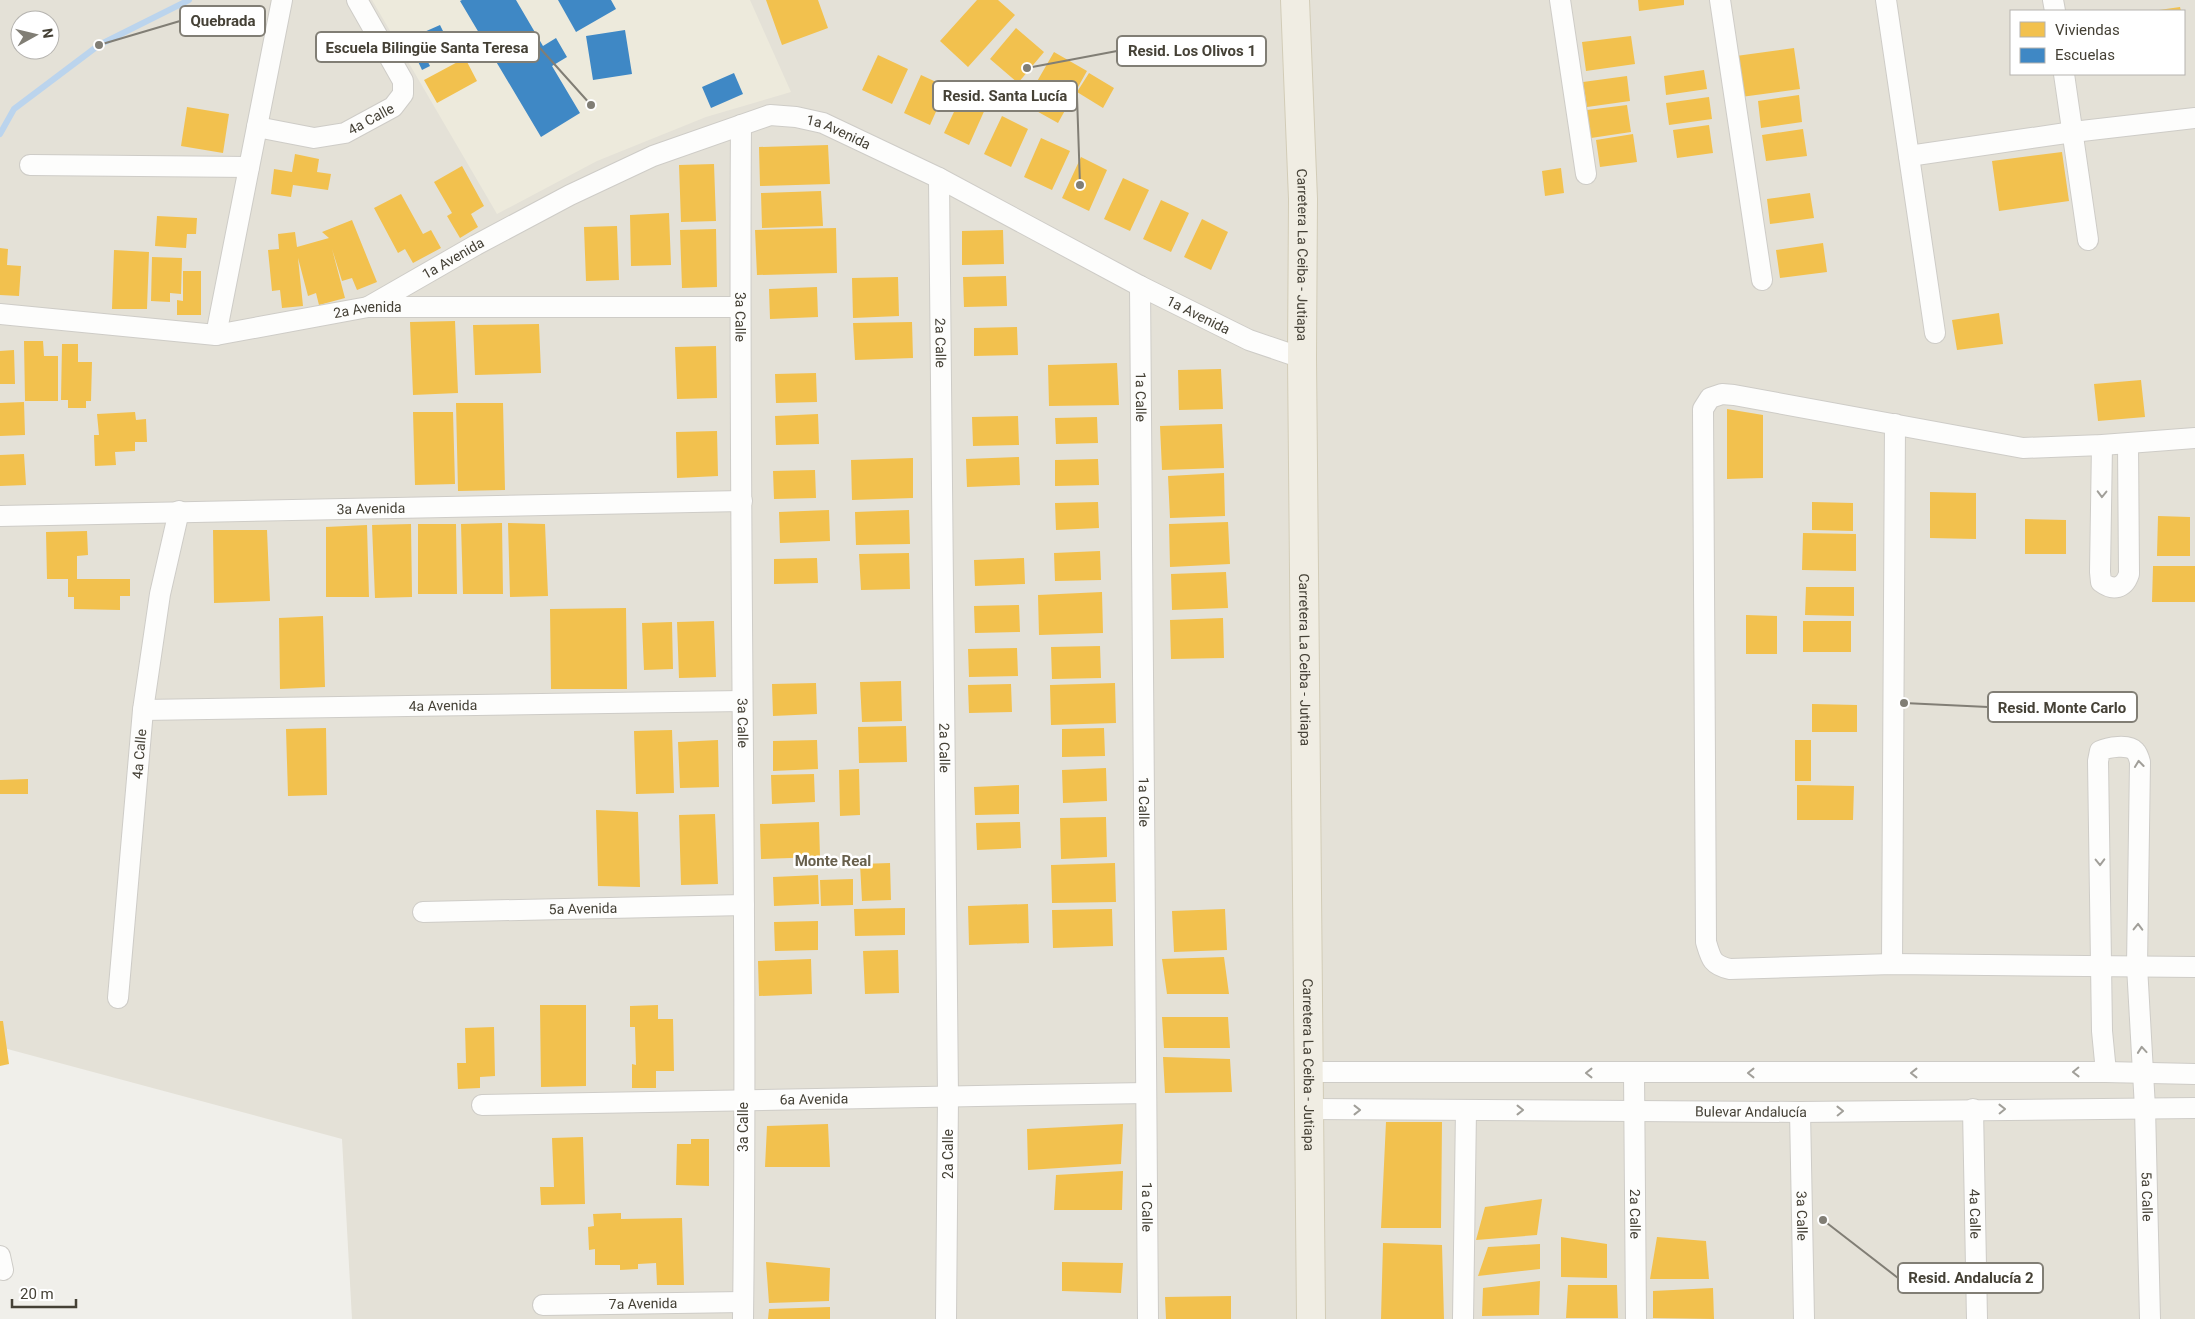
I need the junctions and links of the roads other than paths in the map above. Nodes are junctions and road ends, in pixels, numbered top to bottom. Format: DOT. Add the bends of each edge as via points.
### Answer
graph roads {
  1 [pos="282,0"];
  2 [pos="357,0"];
  3 [pos="1295,0"];
  4 [pos="1560,0"];
  5 [pos="1720,0"];
  6 [pos="1886,0"];
  7 [pos="2064,75"];
  8 [pos="2195,118"];
  9 [pos="741,126"];
  10 [pos="257,127"];
  11 [pos="2073,132"];
  12 [pos="1909,156"];
  13 [pos="30,165"];
  14 [pos="249,167"];
  15 [pos="1586,174"];
  16 [pos="939,178"];
  17 [pos="2088,240"];
  18 [pos="1762,280"];
  19 [pos="1140,286"];
  20 [pos="368,307"];
  21 [pos="740,307"];
  22 [pos="0,314"];
  23 [pos="1935,333"];
  24 [pos="216,335"];
  25 [pos="1302,358"];
  26 [pos="1895,424"];
  27 [pos="2195,438"];
  28 [pos="2128,444"];
  29 [pos="2102,445"];
  30 [pos="742,501"];
  31 [pos="179,511"];
  32 [pos="0,516"];
  33 [pos="742,701"];
  34 [pos="143,710"];
  35 [pos="744,905"];
  36 [pos="423,912"];
  37 [pos="1892,964"];
  38 [pos="2102,966"];
  39 [pos="2137,966"];
  40 [pos="2195,967"];
  41 [pos="118,998"];
  42 [pos="1309,1072"];
  43 [pos="2106,1072"];
  44 [pos="1634,1073"];
  45 [pos="2144,1073"];
  46 [pos="2195,1074"];
  47 [pos="1146,1093"];
  48 [pos="948,1097"];
  49 [pos="743,1100"];
  50 [pos="482,1105"];
  51 [pos="2146,1108"];
  52 [pos="2195,1108"];
  53 [pos="1309,1109"];
  54 [pos="1974,1109"];
  55 [pos="1466,1110"];
  56 [pos="1634,1110"];
  57 [pos="1800,1112"];
  58 [pos="543,1306"];
  59 [pos="743,1310"];
  60 [pos="946,1319"];
  61 [pos="1148,1319"];
  62 [pos="1311,1319"];
  63 [pos="1463,1319"];
  64 [pos="1636,1319"];
  65 [pos="1804,1319"];
  66 [pos="1977,1319"];
  67 [pos="2150,1319"];
  1 -- 10 [label="street"];
  2 -- 10 [label="street, 4a Calle" via="403,81 403,94 393,107 345,133 314,138"];
  3 -- 25 [label="main road, Carretera La Ceiba - Jutiapa" via="1303,199"];
  4 -- 15 [label="street"];
  5 -- 18 [label="street"];
  6 -- 12 [label="street"];
  7 -- 11 [label="street"];
  8 -- 11 [label="street"];
  9 -- 16 [label="street, 1a Avenida" via="770,115 823,123"];
  9 -- 20 [label="street, 1a Avenida" via="653,156 570,196"];
  9 -- 21 [label="street, 3a Calle"];
  10 -- 14 [label="street"];
  11 -- 12 [label="street"];
  11 -- 17 [label="street"];
  12 -- 23 [label="street"];
  13 -- 14 [label="street"];
  14 -- 24 [label="street"];
  16 -- 19 [label="street, 1a Avenida"];
  16 -- 48 [label="street, 2a Calle"];
  19 -- 25 [label="street, 1a Avenida" via="1249,340"];
  19 -- 47 [label="street, 1a Calle"];
  20 -- 21 [label="street, 2a Avenida"];
  20 -- 24 [label="street, 2a Avenida"];
  21 -- 30 [label="street, 3a Calle"];
  22 -- 24 [label="street, 2a Avenida"];
  25 -- 42 [label="main road, Carretera La Ceiba - Jutiapa"];
  26 -- 29 [label="street" via="2023,448"];
  26 -- 37 [label="street"];
  26 -- 37 [label="street" via="1722,394 1710,398 1703,409 1706,942 1710,958 1718,966 1730,969"];
  27 -- 28 [label="street"];
  28 -- 29 [label="street"];
  29 -- 28 [label="street, one-way" via="2100,572 2102,582 2109,588 2119,588 2129,574"];
  30 -- 31 [label="street, 3a Avenida"];
  30 -- 33 [label="street, 3a Calle"];
  31 -- 32 [label="street, 3a Avenida"];
  31 -- 34 [label="street, 4a Calle" via="160,594"];
  33 -- 34 [label="street, 4a Avenida"];
  33 -- 35 [label="street, 3a Calle"];
  34 -- 41 [label="street, 4a Calle"];
  35 -- 36 [label="street, 5a Avenida"];
  35 -- 49 [label="street, 3a Calle"];
  37 -- 38 [label="street"];
  38 -- 39 [label="street"];
  39 -- 38 [label="street, 5a Calle, one-way" via="2140,762 2132,748 2108,747 2100,750 2098,761"];
  38 -- 43 [label="street"];
  39 -- 40 [label="street"];
  45 -- 39 [label="street, 5a Calle, one-way"];
  44 -- 42 [label="street, one-way"];
  42 -- 53 [label="main road, Carretera La Ceiba - Jutiapa"];
  43 -- 44 [label="street, one-way"];
  43 -- 45 [label="street"];
  44 -- 56 [label="street, 2a Calle"];
  45 -- 46 [label="street"];
  45 -- 51 [label="street, 5a Calle"];
  47 -- 48 [label="street, 6a Avenida"];
  47 -- 61 [label="street, 1a Calle"];
  48 -- 49 [label="street, 6a Avenida"];
  48 -- 60 [label="street, 2a Calle"];
  49 -- 50 [label="street, 6a Avenida"];
  49 -- 59 [label="street, 3a Calle"];
  51 -- 52 [label="street, Bulevar Andalucía"];
  54 -- 51 [label="street, Bulevar Andalucía, one-way"];
  51 -- 67 [label="street, 5a Calle"];
  53 -- 55 [label="street, Bulevar Andalucía, one-way"];
  53 -- 62 [label="main road, Carretera La Ceiba - Jutiapa"];
  57 -- 54 [label="street, Bulevar Andalucía, one-way"];
  54 -- 66 [label="street, 4a Calle"];
  55 -- 56 [label="street, Bulevar Andalucía, one-way"];
  55 -- 63 [label="street"];
  56 -- 57 [label="street, Bulevar Andalucía"];
  56 -- 64 [label="street, 2a Calle"];
  57 -- 65 [label="street, 3a Calle"];
  58 -- 59 [label="street, 7a Avenida"];
}
